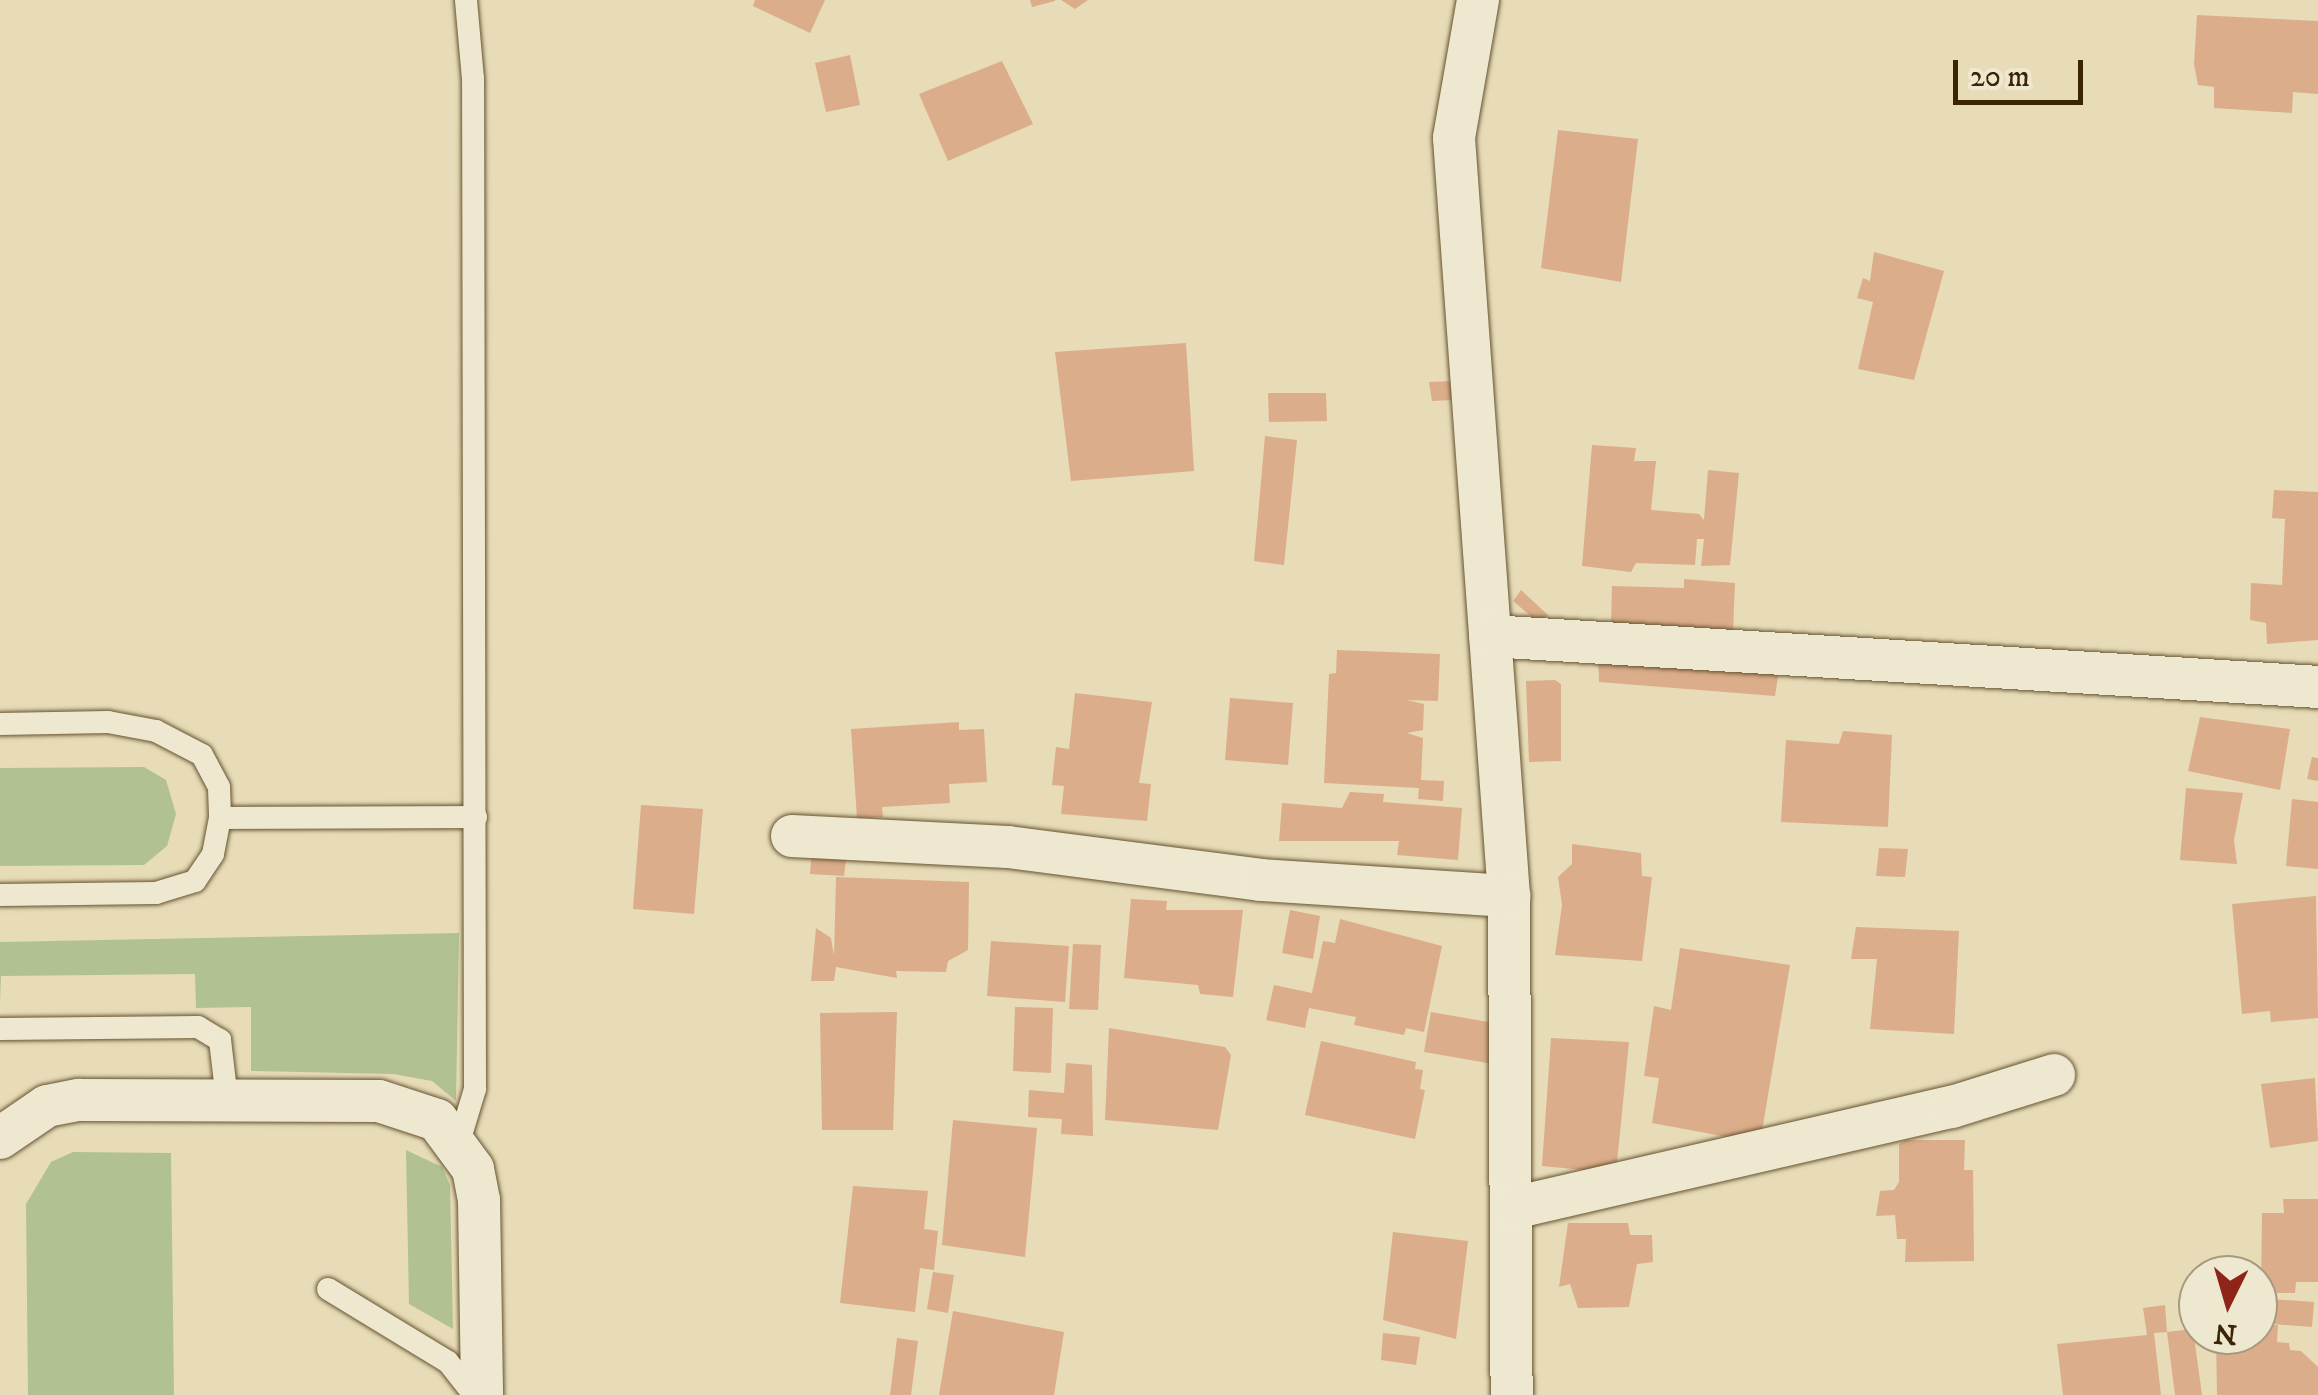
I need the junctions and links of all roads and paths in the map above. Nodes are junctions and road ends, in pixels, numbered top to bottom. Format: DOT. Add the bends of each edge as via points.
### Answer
graph roads {
  1 [pos="466,0"];
  2 [pos="1478,0"];
  3 [pos="1490,636"];
  4 [pos="2318,687"];
  5 [pos="0,724"];
  6 [pos="476,817"];
  7 [pos="220,818"];
  8 [pos="792,836"];
  9 [pos="0,895"];
  10 [pos="1509,896"];
  11 [pos="0,1029"];
  12 [pos="2054,1075"];
  13 [pos="227,1100"];
  14 [pos="0,1138"];
  15 [pos="459,1142"];
  16 [pos="1513,1208"];
  17 [pos="328,1290"];
  18 [pos="474,1395"];
  19 [pos="482,1395"];
  20 [pos="1512,1395"];
  1 -- 6 [label="lane" via="473,79"];
  2 -- 3 [label="street" via="1454,138"];
  3 -- 4 [label="street"];
  3 -- 10 [label="street"];
  5 -- 7 [label="lane" via="108,722 156,731 202,755 219,787"];
  6 -- 7 [label="lane"];
  6 -- 15 [label="lane" via="475,1089"];
  7 -- 9 [label="lane" via="214,854 195,880 156,893"];
  8 -- 10 [label="street" via="1008,848 1261,880"];
  10 -- 16 [label="street"];
  11 -- 13 [label="lane" via="198,1027 220,1040"];
  12 -- 16 [label="street" via="1894,1122"];
  13 -- 14 [label="street" via="63,1103 18,1120"];
  13 -- 15 [label="street" via="379,1101 437,1120"];
  15 -- 19 [label="street" via="479,1200"];
  16 -- 20 [label="street"];
  17 -- 18 [label="lane" via="448,1362"];
}
